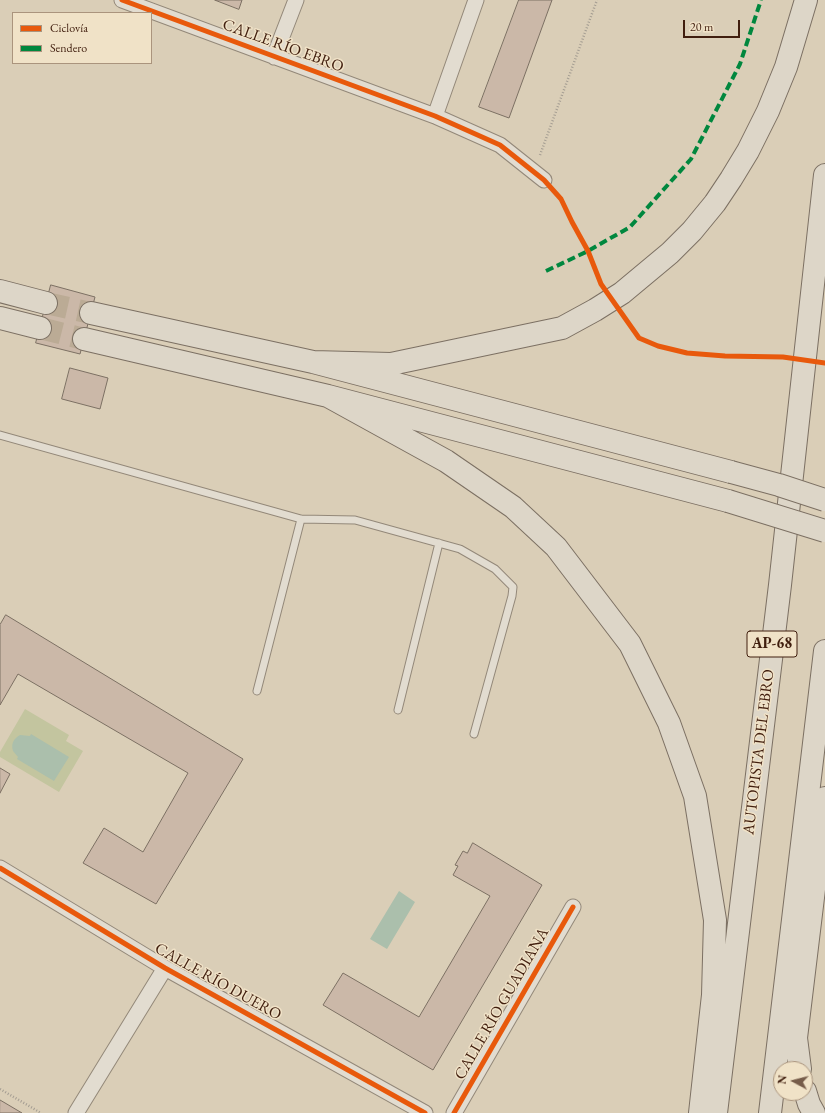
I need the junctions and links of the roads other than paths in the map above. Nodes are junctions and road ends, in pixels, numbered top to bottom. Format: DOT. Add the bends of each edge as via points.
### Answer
graph roads {
  1 [pos="122,0"];
  2 [pos="296,0"];
  3 [pos="476,0"];
  4 [pos="806,0"];
  5 [pos="274,58"];
  6 [pos="435,116"];
  7 [pos="539,176"];
  8 [pos="825,176"];
  9 [pos="0,291"];
  10 [pos="46,302"];
  11 [pos="91,313"];
  12 [pos="0,318"];
  13 [pos="40,328"];
  14 [pos="84,339"];
  15 [pos="313,362"];
  16 [pos="328,396"];
  17 [pos="0,435"];
  18 [pos="825,500"];
  19 [pos="301,519"];
  20 [pos="825,531"];
  21 [pos="439,543"];
  22 [pos="825,651"];
  23 [pos="257,691"];
  24 [pos="398,710"];
  25 [pos="474,734"];
  26 [pos="825,798"];
  27 [pos="0,868"];
  28 [pos="573,907"];
  29 [pos="165,968"];
  30 [pos="799,1061"];
  31 [pos="808,1101"];
  32 [pos="76,1113"];
  33 [pos="425,1113"];
  34 [pos="454,1113"];
  35 [pos="700,1113"];
  36 [pos="716,1113"];
  37 [pos="770,1113"];
  38 [pos="814,1113"];
  1 -- 5 [label="street, CALLE RÍO EBRO"];
  2 -- 5 [label="street"];
  3 -- 6 [label="street"];
  4 -- 15 [label="highway" via="786,67 768,112 731,179 692,231 665,258 622,293 562,328 391,364"];
  5 -- 6 [label="street, CALLE RÍO EBRO"];
  6 -- 7 [label="street, CALLE RÍO EBRO" via="500,145"];
  8 -- 36 [label="highway, AUTOPISTA DEL EBRO / AP-68"];
  9 -- 10 [label="highway"];
  11 -- 15 [label="highway"];
  12 -- 13 [label="highway"];
  14 -- 16 [label="highway"];
  15 -- 18 [label="highway, bridge" via="731,472"];
  16 -- 20 [label="highway, bridge" via="728,501"];
  16 -- 35 [label="highway" via="446,461 513,507 556,547 630,644 669,723 695,796 715,920 713,996"];
  17 -- 19 [label="lane"];
  19 -- 21 [label="lane" via="355,520"];
  19 -- 23 [label="lane"];
  21 -- 24 [label="lane"];
  21 -- 25 [label="lane" via="460,549 495,569 513,587"];
  22 -- 37 [label="highway"];
  26 -- 30 [label="highway" via="796,1038"];
  27 -- 29 [label="street, CALLE RÍO DUERO"];
  28 -- 34 [label="street, CALLE RÍO GUADIANA"];
  29 -- 32 [label="street"];
  29 -- 33 [label="street, CALLE RÍO DUERO"];
  31 -- 38 [label="highway"];
}
